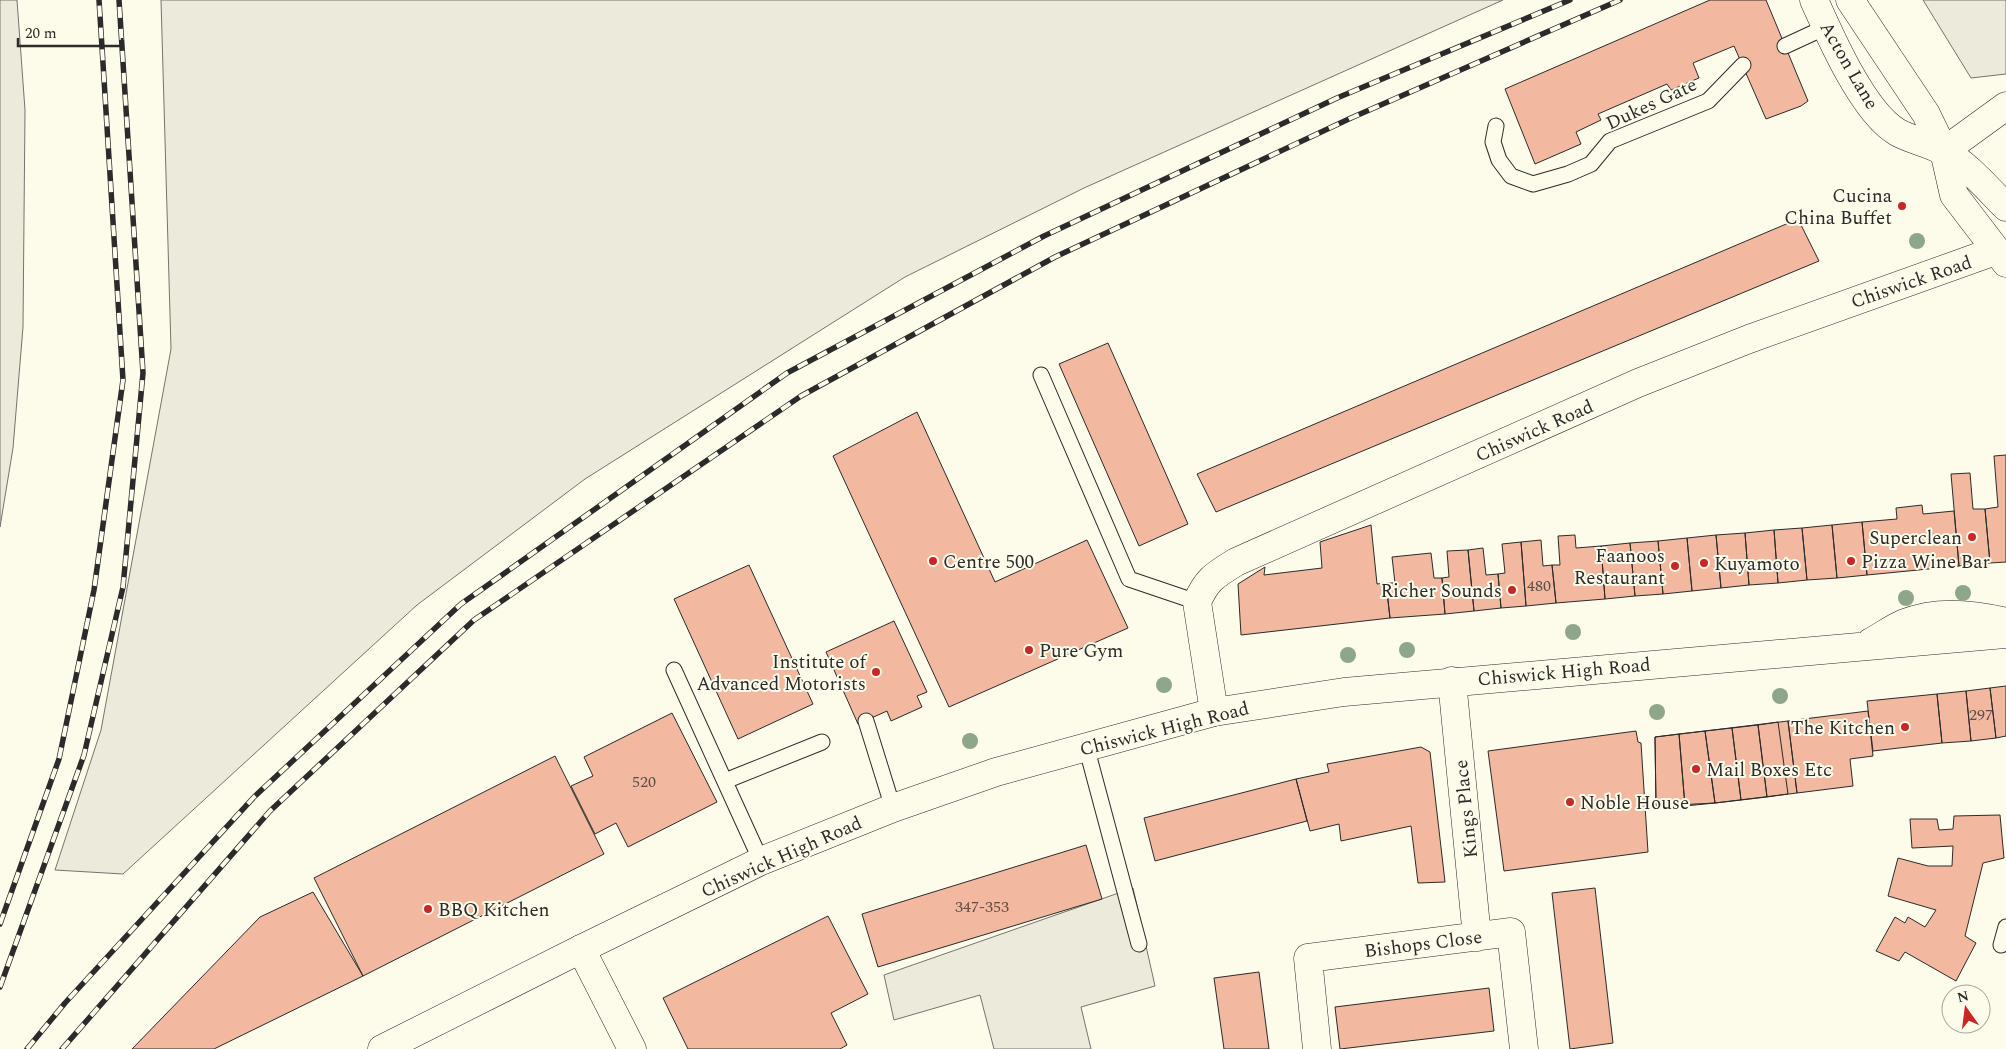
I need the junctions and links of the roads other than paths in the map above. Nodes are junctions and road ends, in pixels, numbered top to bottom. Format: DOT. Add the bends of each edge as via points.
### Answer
graph roads {
  1 [pos="1814,0"];
  2 [pos="1850,0"];
  3 [pos="1826,27"];
  4 [pos="1785,46"];
  5 [pos="1743,65"];
  6 [pos="2006,106"];
  7 [pos="1496,126"];
  8 [pos="1944,151"];
  9 [pos="2006,208"];
  10 [pos="2001,257"];
  11 [pos="1041,375"];
  12 [pos="1197,602"];
  13 [pos="2006,622"];
  14 [pos="2006,634"];
  15 [pos="1863,647"];
  16 [pos="674,670"];
  17 [pos="1452,681"];
  18 [pos="1214,712"];
  19 [pos="866,720"];
  20 [pos="822,742"];
  21 [pos="1086,746"];
  22 [pos="725,781"];
  23 [pos="893,808"];
  24 [pos="761,862"];
  25 [pos="2006,927"];
  26 [pos="1477,936"];
  27 [pos="1139,944"];
  28 [pos="2001,945"];
  29 [pos="581,949"];
  30 [pos="382,1049"];
  31 [pos="632,1049"];
  32 [pos="1317,1049"];
  33 [pos="1524,1049"];
  1 -- 3 [label="main road, Acton Lane"];
  2 -- 8 [label="main road, Acton Lane" via="1926,114"];
  3 -- 4 [label="lane"];
  3 -- 8 [label="main road, Acton Lane" via="1868,104 1896,132"];
  5 -- 7 [label="lane, Dukes Gate" via="1708,101 1610,141 1591,164 1534,184 1511,176 1499,160 1493,142"];
  6 -- 8 [label="main road"];
  8 -- 9 [label="main road, Acton Lane" via="1979,179"];
  8 -- 10 [label="main road, Acton Lane" via="1954,195"];
  10 -- 12 [label="main road, Chiswick Road" via="1749,339 1629,387 1236,562 1212,576"];
  11 -- 12 [label="lane" via="1129,579"];
  12 -- 18 [label="main road"];
  13 -- 15 [label="main road" via="1964,614 1927,617 1905,623"];
  14 -- 15 [label="main road, Chiswick High Road"];
  15 -- 17 [label="main road, Chiswick High Road"];
  16 -- 22 [label="lane"];
  17 -- 18 [label="main road, Chiswick High Road" via="1344,692"];
  17 -- 26 [label="main road, Kings Place"];
  18 -- 21 [label="main road, Chiswick High Road"];
  19 -- 23 [label="lane"];
  20 -- 22 [label="lane"];
  21 -- 23 [label="main road, Chiswick High Road" via="996,772"];
  21 -- 27 [label="lane"];
  22 -- 24 [label="lane"];
  23 -- 24 [label="main road, Chiswick High Road"];
  24 -- 29 [label="main road, Chiswick High Road"];
  25 -- 28 [label="lane"];
  26 -- 32 [label="main road, Bishops Close" via="1308,958"];
  26 -- 33 [label="main road, Bishops Close" via="1511,932"];
  29 -- 30 [label="main road, Chiswick High Road"];
  29 -- 31 [label="main road"];
}
